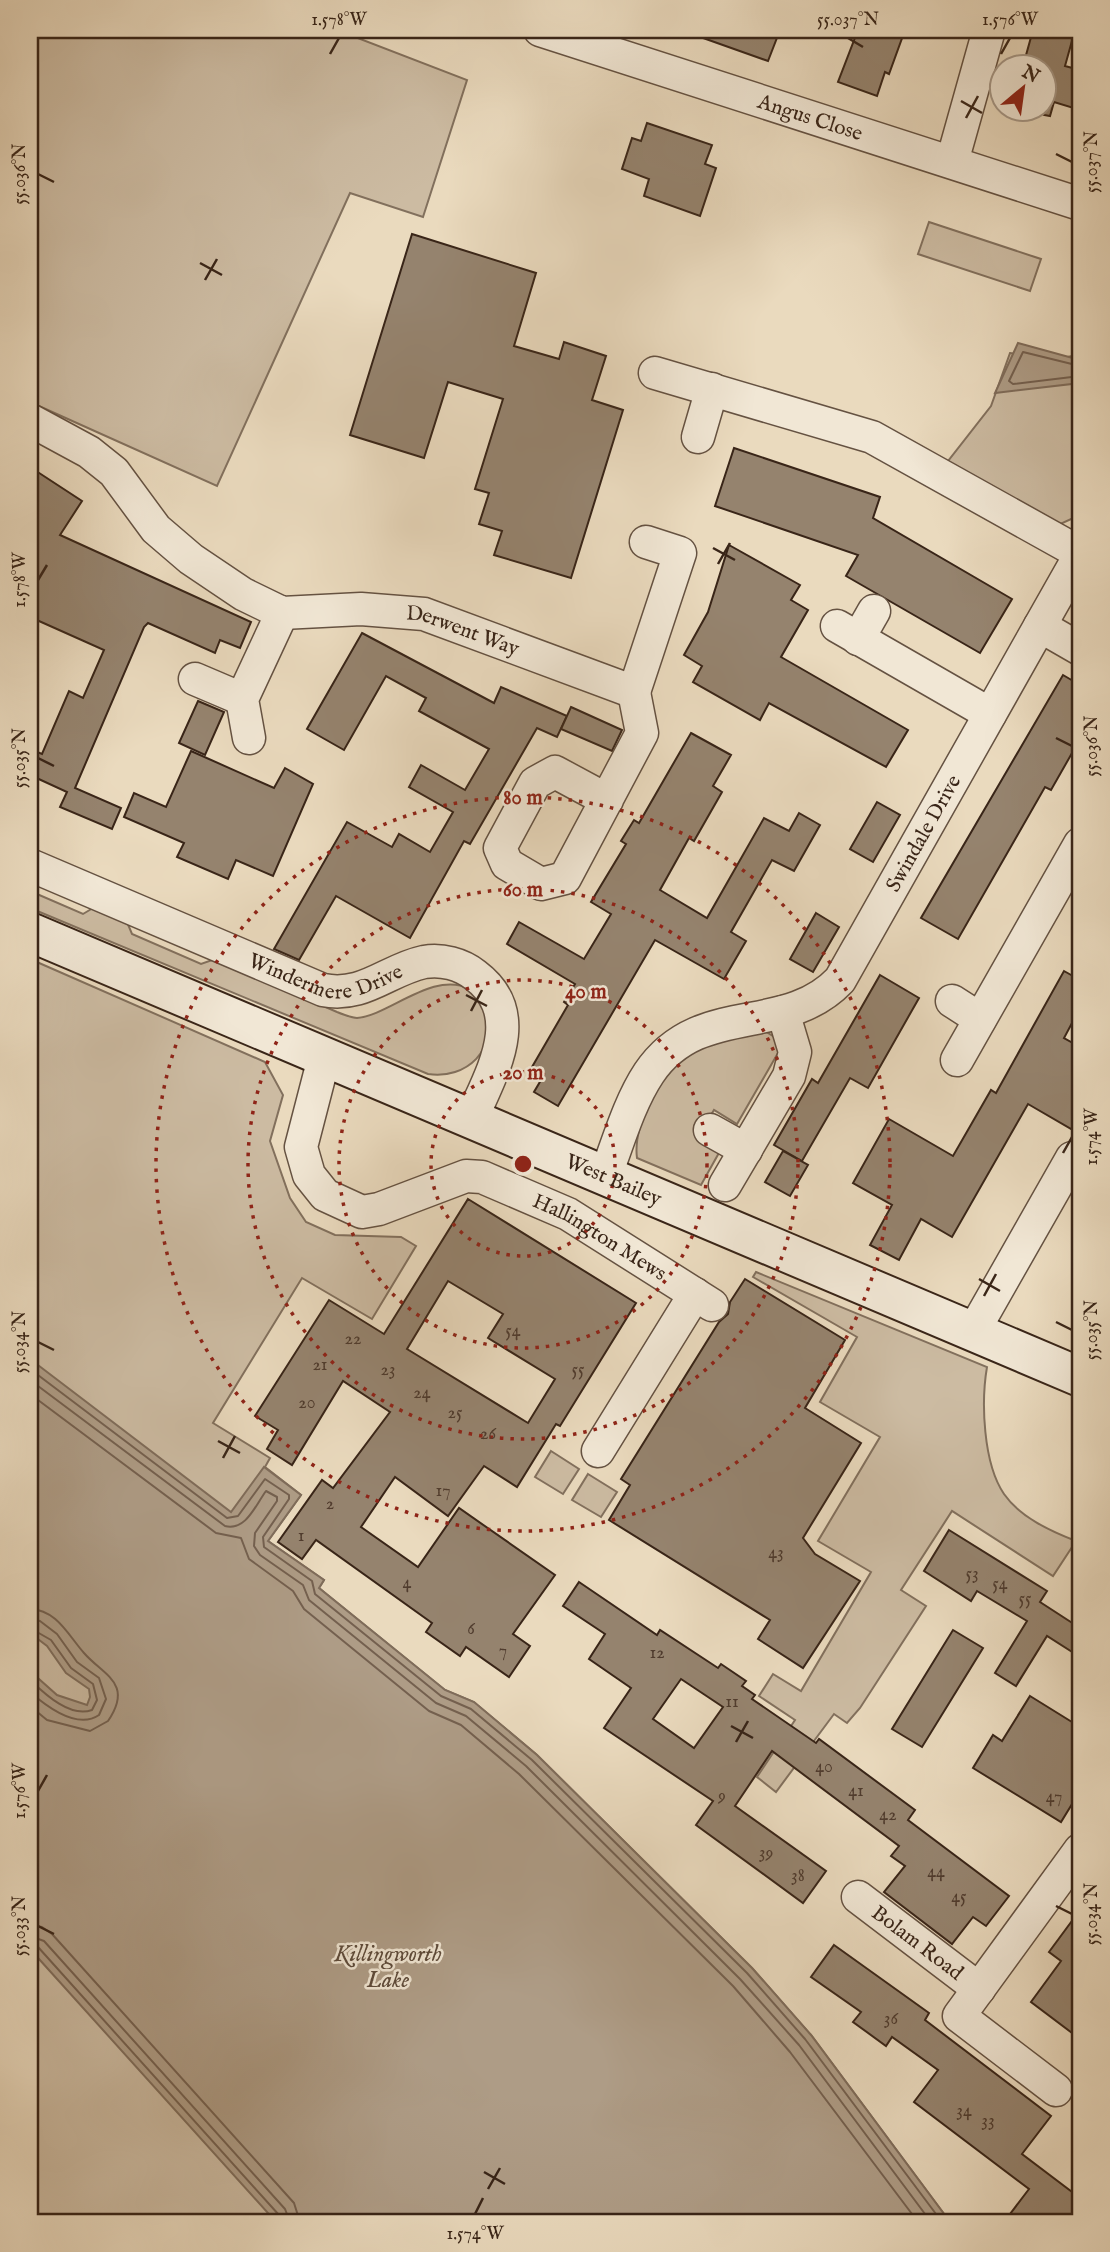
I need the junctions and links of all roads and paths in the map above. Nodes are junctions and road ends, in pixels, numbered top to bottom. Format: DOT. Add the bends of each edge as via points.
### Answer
graph roads {
  1 [pos="540,30"];
  2 [pos="989,30"];
  3 [pos="579,36"];
  4 [pos="953,162"];
  5 [pos="1080,204"];
  6 [pos="655,373"];
  7 [pos="712,390"];
  8 [pos="30,420"];
  9 [pos="698,437"];
  10 [pos="646,542"];
  11 [pos="1080,554"];
  12 [pos="874,611"];
  13 [pos="282,612"];
  14 [pos="1040,626"];
  15 [pos="1080,649"];
  16 [pos="195,679"];
  17 [pos="634,692"];
  18 [pos="242,699"];
  19 [pos="990,714"];
  20 [pos="249,738"];
  21 [pos="607,800"];
  22 [pos="1080,844"];
  23 [pos="30,865"];
  24 [pos="30,932"];
  25 [pos="952,1001"];
  26 [pos="783,1012"];
  27 [pos="981,1019"];
  28 [pos="324,1058"];
  29 [pos="957,1060"];
  30 [pos="471,1120"];
  31 [pos="710,1130"];
  32 [pos="746,1150"];
  33 [pos="605,1177"];
  34 [pos="1069,1180"];
  35 [pos="725,1185"];
  36 [pos="973,1332"];
  37 [pos="1080,1377"];
  38 [pos="598,1451"];
  39 [pos="1080,1850"];
  40 [pos="858,1897"];
  41 [pos="979,1989"];
  42 [pos="1056,2090"];
  1 -- 3 [label="street, Angus Close"];
  2 -- 4 [label="street"];
  3 -- 4 [label="street, Angus Close"];
  4 -- 5 [label="street, Angus Close"];
  6 -- 7 [label="street, Swindale Drive"];
  7 -- 9 [label="street"];
  7 -- 11 [label="street, Swindale Drive" via="872,437"];
  8 -- 13 [label="street, Derwent Way" via="89,452 114,472 156,528 191,559 243,594"];
  10 -- 17 [label="street" via="680,553"];
  11 -- 14 [label="street, Swindale Drive"];
  12 -- 19 [label="street" via="848,632"];
  13 -- 17 [label="street, Derwent Way" via="361,609 424,614"];
  13 -- 18 [label="street"];
  14 -- 15 [label="street"];
  14 -- 19 [label="street, Swindale Drive"];
  16 -- 18 [label="street"];
  17 -- 21 [label="street" via="642,733"];
  18 -- 20 [label="street"];
  19 -- 26 [label="street, Swindale Drive" via="840,980 811,1004"];
  22 -- 27 [label="street"];
  23 -- 30 [label="street, Windermere Drive" via="323,990 343,994 424,962 447,963 471,972 497,1000 503,1023 501,1049"];
  24 -- 28 [label="street, West Bailey"];
  25 -- 27 [label="street"];
  26 -- 32 [label="street" via="794,1052 789,1076"];
  26 -- 33 [label="street, Swindale Drive" via="712,1026 676,1045 649,1074"];
  27 -- 29 [label="street"];
  28 -- 30 [label="street, West Bailey"];
  28 -- 38 [label="street, Hallington Mews" via="301,1147 309,1175 324,1195 362,1212 466,1175 482,1177 568,1214 704,1300"];
  30 -- 33 [label="street, West Bailey"];
  31 -- 32 [label="street"];
  32 -- 35 [label="street"];
  33 -- 36 [label="street, West Bailey"];
  34 -- 36 [label="street"];
  36 -- 37 [label="street, West Bailey"];
  39 -- 41 [label="street, Bolam Road"];
  40 -- 41 [label="street, Bolam Road"];
  41 -- 42 [label="street, Bolam Road" via="958,2016"];
}
